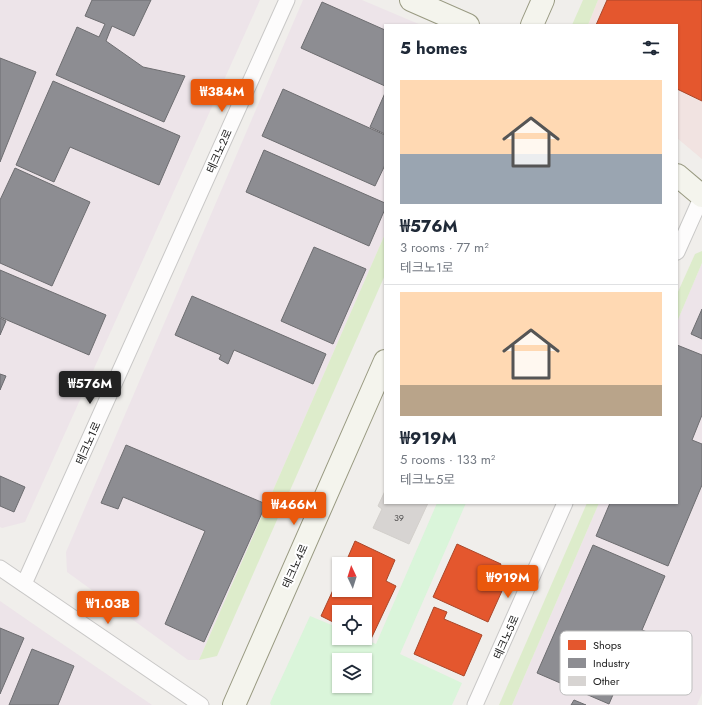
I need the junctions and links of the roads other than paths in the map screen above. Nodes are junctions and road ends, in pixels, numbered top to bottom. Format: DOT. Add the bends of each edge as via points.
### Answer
graph roads {
  1 [pos="287,0"];
  2 [pos="411,0"];
  3 [pos="543,0"];
  4 [pos="466,24"];
  5 [pos="532,24"];
  6 [pos="678,176"];
  7 [pos="702,196"];
  8 [pos="181,237"];
  9 [pos="678,250"];
  10 [pos="384,363"];
  11 [pos="565,504"];
  12 [pos="0,568"];
  13 [pos="24,584"];
  14 [pos="202,705"];
  15 [pos="234,705"];
  16 [pos="475,705"];
  1 -- 8 [label="street, 테크노2로"];
  2 -- 4 [label="main road"];
  3 -- 5 [label="main road"];
  6 -- 7 [label="main road"];
  7 -- 9 [label="street"];
  8 -- 13 [label="street, 테크노1로"];
  10 -- 15 [label="main road, 테크노4로"];
  11 -- 16 [label="street, 테크노5로"];
  12 -- 13 [label="street"];
  13 -- 14 [label="street"];
}
